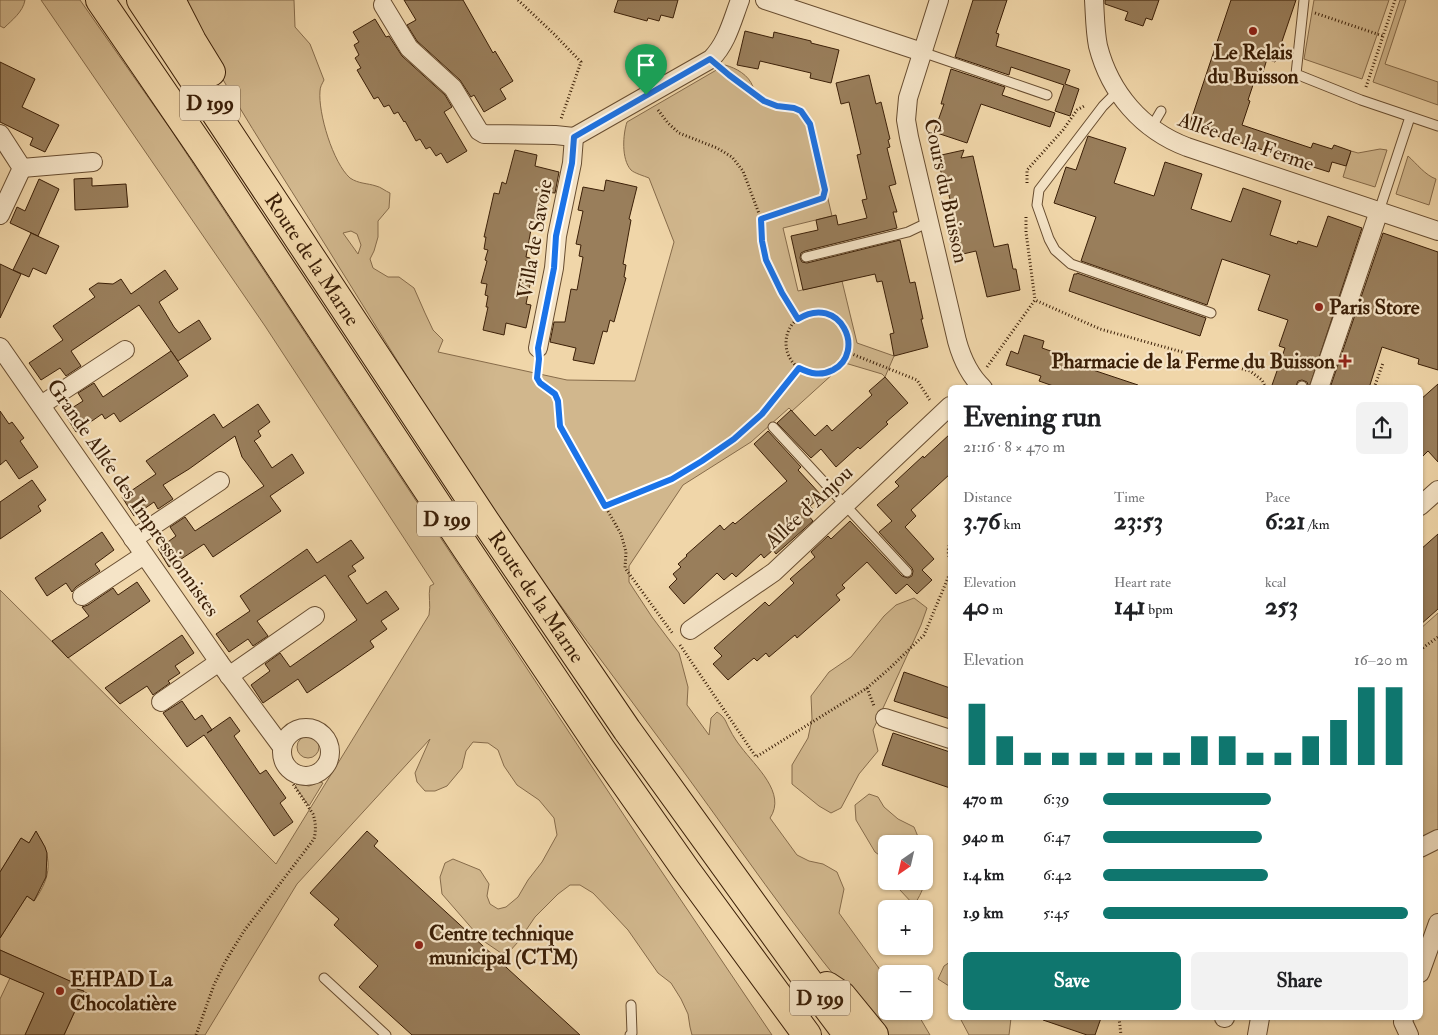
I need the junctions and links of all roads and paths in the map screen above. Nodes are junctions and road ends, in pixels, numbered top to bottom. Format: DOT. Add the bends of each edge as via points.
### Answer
graph roads {
  1 [pos="100,0"];
  2 [pos="141,0"];
  3 [pos="171,0"];
  4 [pos="518,0"];
  5 [pos="740,0"];
  6 [pos="765,0"];
  7 [pos="939,0"];
  8 [pos="1094,0"];
  9 [pos="1395,0"];
  10 [pos="1304,4"];
  11 [pos="383,5"];
  12 [pos="1383,36"];
  13 [pos="922,52"];
  14 [pos="710,59"];
  15 [pos="1117,92"];
  16 [pos="646,95"];
  17 [pos="1047,95"];
  18 [pos="1361,100"];
  19 [pos="1161,111"];
  20 [pos="1410,117"];
  21 [pos="1438,126"];
  22 [pos="1151,128"];
  23 [pos="0,134"];
  24 [pos="555,135"];
  25 [pos="574,137"];
  26 [pos="93,162"];
  27 [pos="22,168"];
  28 [pos="278,207"];
  29 [pos="1379,211"];
  30 [pos="0,215"];
  31 [pos="761,219"];
  32 [pos="929,222"];
  33 [pos="1438,231"];
  34 [pos="806,257"];
  35 [pos="1211,312"];
  36 [pos="798,319"];
  37 [pos="0,347"];
  38 [pos="538,348"];
  39 [pos="125,350"];
  40 [pos="847,352"];
  41 [pos="1383,363"];
  42 [pos="799,368"];
  43 [pos="976,385"];
  44 [pos="977,385"];
  45 [pos="1264,385"];
  46 [pos="1308,385"];
  47 [pos="1375,385"];
  48 [pos="41,405"];
  49 [pos="932,407"];
  50 [pos="948,408"];
  51 [pos="774,427"];
  52 [pos="220,480"];
  53 [pos="1438,490"];
  54 [pos="1423,503"];
  55 [pos="845,504"];
  56 [pos="605,506"];
  57 [pos="133,539"];
  58 [pos="144,555"];
  59 [pos="907,572"];
  60 [pos="948,578"];
  61 [pos="82,596"];
  62 [pos="315,616"];
  63 [pos="684,636"];
  64 [pos="1438,637"];
  65 [pos="1423,648"];
  66 [pos="224,669"];
  67 [pos="160,702"];
  68 [pos="885,718"];
  69 [pos="948,738"];
  70 [pos="282,747"];
  71 [pos="294,773"];
  72 [pos="1438,923"];
  73 [pos="792,960"];
  74 [pos="1428,965"];
  75 [pos="324,978"];
  76 [pos="631,1005"];
  77 [pos="1119,1020"];
  78 [pos="1260,1020"];
  79 [pos="1404,1020"];
  80 [pos="806,1034"];
  81 [pos="196,1035"];
  82 [pos="386,1035"];
  83 [pos="630,1035"];
  84 [pos="848,1035"];
  85 [pos="874,1035"];
  86 [pos="1121,1035"];
  87 [pos="1257,1035"];
  88 [pos="1409,1035"];
  1 -- 80 [label="highway, Route de la Marne / D 199" via="564,695"];
  2 -- 28 [label="highway, Route de la Marne / D 199"];
  3 -- 28 [label="highway" via="192,42 267,163"];
  4 -- 24 [label="path" via="581,62"];
  5 -- 14 [label="street" via="725,40"];
  6 -- 13 [label="street"];
  7 -- 13 [label="street, Cours du Buisson"];
  8 -- 15 [label="street, Allée de la Ferme" via="1098,45"];
  9 -- 12 [label="path"];
  10 -- 12 [label="path"];
  10 -- 18 [label="lane" via="1296,74"];
  11 -- 24 [label="street" via="409,48 453,88 479,131 484,134"];
  12 -- 18 [label="path"];
  13 -- 17 [label="lane"];
  13 -- 32 [label="street, Cours du Buisson" via="908,98 906,120"];
  14 -- 16 [label="street"];
  14 -- 31 [label="path" via="764,101 801,111 810,124 825,190 823,198"];
  15 -- 22 [label="street, Allée de la Ferme"];
  15 -- 35 [label="lane" via="1039,190 1037,205 1049,239 1055,250 1071,264"];
  16 -- 25 [label="street"];
  16 -- 31 [label="path" via="679,133 732,157 742,171"];
  18 -- 20 [label="lane"];
  19 -- 22 [label="lane"];
  20 -- 21 [label="lane"];
  20 -- 29 [label="lane"];
  22 -- 29 [label="street, Allée de la Ferme" via="1187,147"];
  23 -- 27 [label="street"];
  24 -- 25 [label="street"];
  25 -- 38 [label="street, Villa de Savoie"];
  26 -- 27 [label="street"];
  27 -- 30 [label="street"];
  28 -- 73 [label="highway, Route de la Marne / D 199" via="627,730"];
  29 -- 33 [label="street, Allée de la Ferme"];
  29 -- 46 [label="street"];
  31 -- 36 [label="path" via="766,260"];
  32 -- 34 [label="lane" via="908,232"];
  32 -- 43 [label="street, Cours du Buisson" via="959,349"];
  36 -- 40 [label="path" via="814,312 831,315 844,326"];
  36 -- 42 [label="path" via="787,334 786,344 792,361"];
  37 -- 48 [label="street, Grande Allée des Impressionnistes"];
  38 -- 56 [label="path" via="537,378 555,394 560,426"];
  39 -- 48 [label="street"];
  40 -- 42 [label="path" via="836,368 827,372 818,374"];
  40 -- 49 [label="path" via="917,380"];
  41 -- 47 [label="path"];
  42 -- 56 [label="path" via="762,414 734,439 672,479"];
  44 -- 45 [label="path" via="1036,300 1100,329 1250,371"];
  48 -- 57 [label="street, Grande Allée des Impressionnistes"];
  50 -- 55 [label="street, Allée d'Anjou"];
  51 -- 55 [label="lane"];
  52 -- 57 [label="street"];
  53 -- 54 [label="street"];
  55 -- 59 [label="lane"];
  55 -- 63 [label="street, Allée d'Anjou" via="774,572"];
  56 -- 63 [label="path" via="621,534 626,552 625,568 672,634"];
  57 -- 58 [label="street, Grande Allée des Impressionnistes"];
  58 -- 61 [label="street"];
  58 -- 66 [label="street, Grande Allée des Impressionnistes"];
  60 -- 63 [label="path" via="924,635 890,668 867,688 756,757"];
  62 -- 66 [label="street"];
  64 -- 65 [label="path"];
  66 -- 67 [label="street"];
  66 -- 70 [label="street, Grande Allée des Impressionnistes"];
  68 -- 69 [label="street"];
  70 -- 71 [label="street" via="284,762"];
  70 -- 71 [label="street" via="290,733 305,727 320,732 326,738 330,753 324,768 310,775"];
  71 -- 81 [label="path" via="292,784 315,820 314,839 244,931 225,962"];
  72 -- 74 [label="street"];
  73 -- 84 [label="highway, Route de la Marne / D 199"];
  73 -- 85 [label="highway" via="842,996"];
  75 -- 82 [label="lane"];
  76 -- 83 [label="lane"];
  77 -- 86 [label="path"];
  78 -- 87 [label="street"];
  79 -- 88 [label="street"];
}
